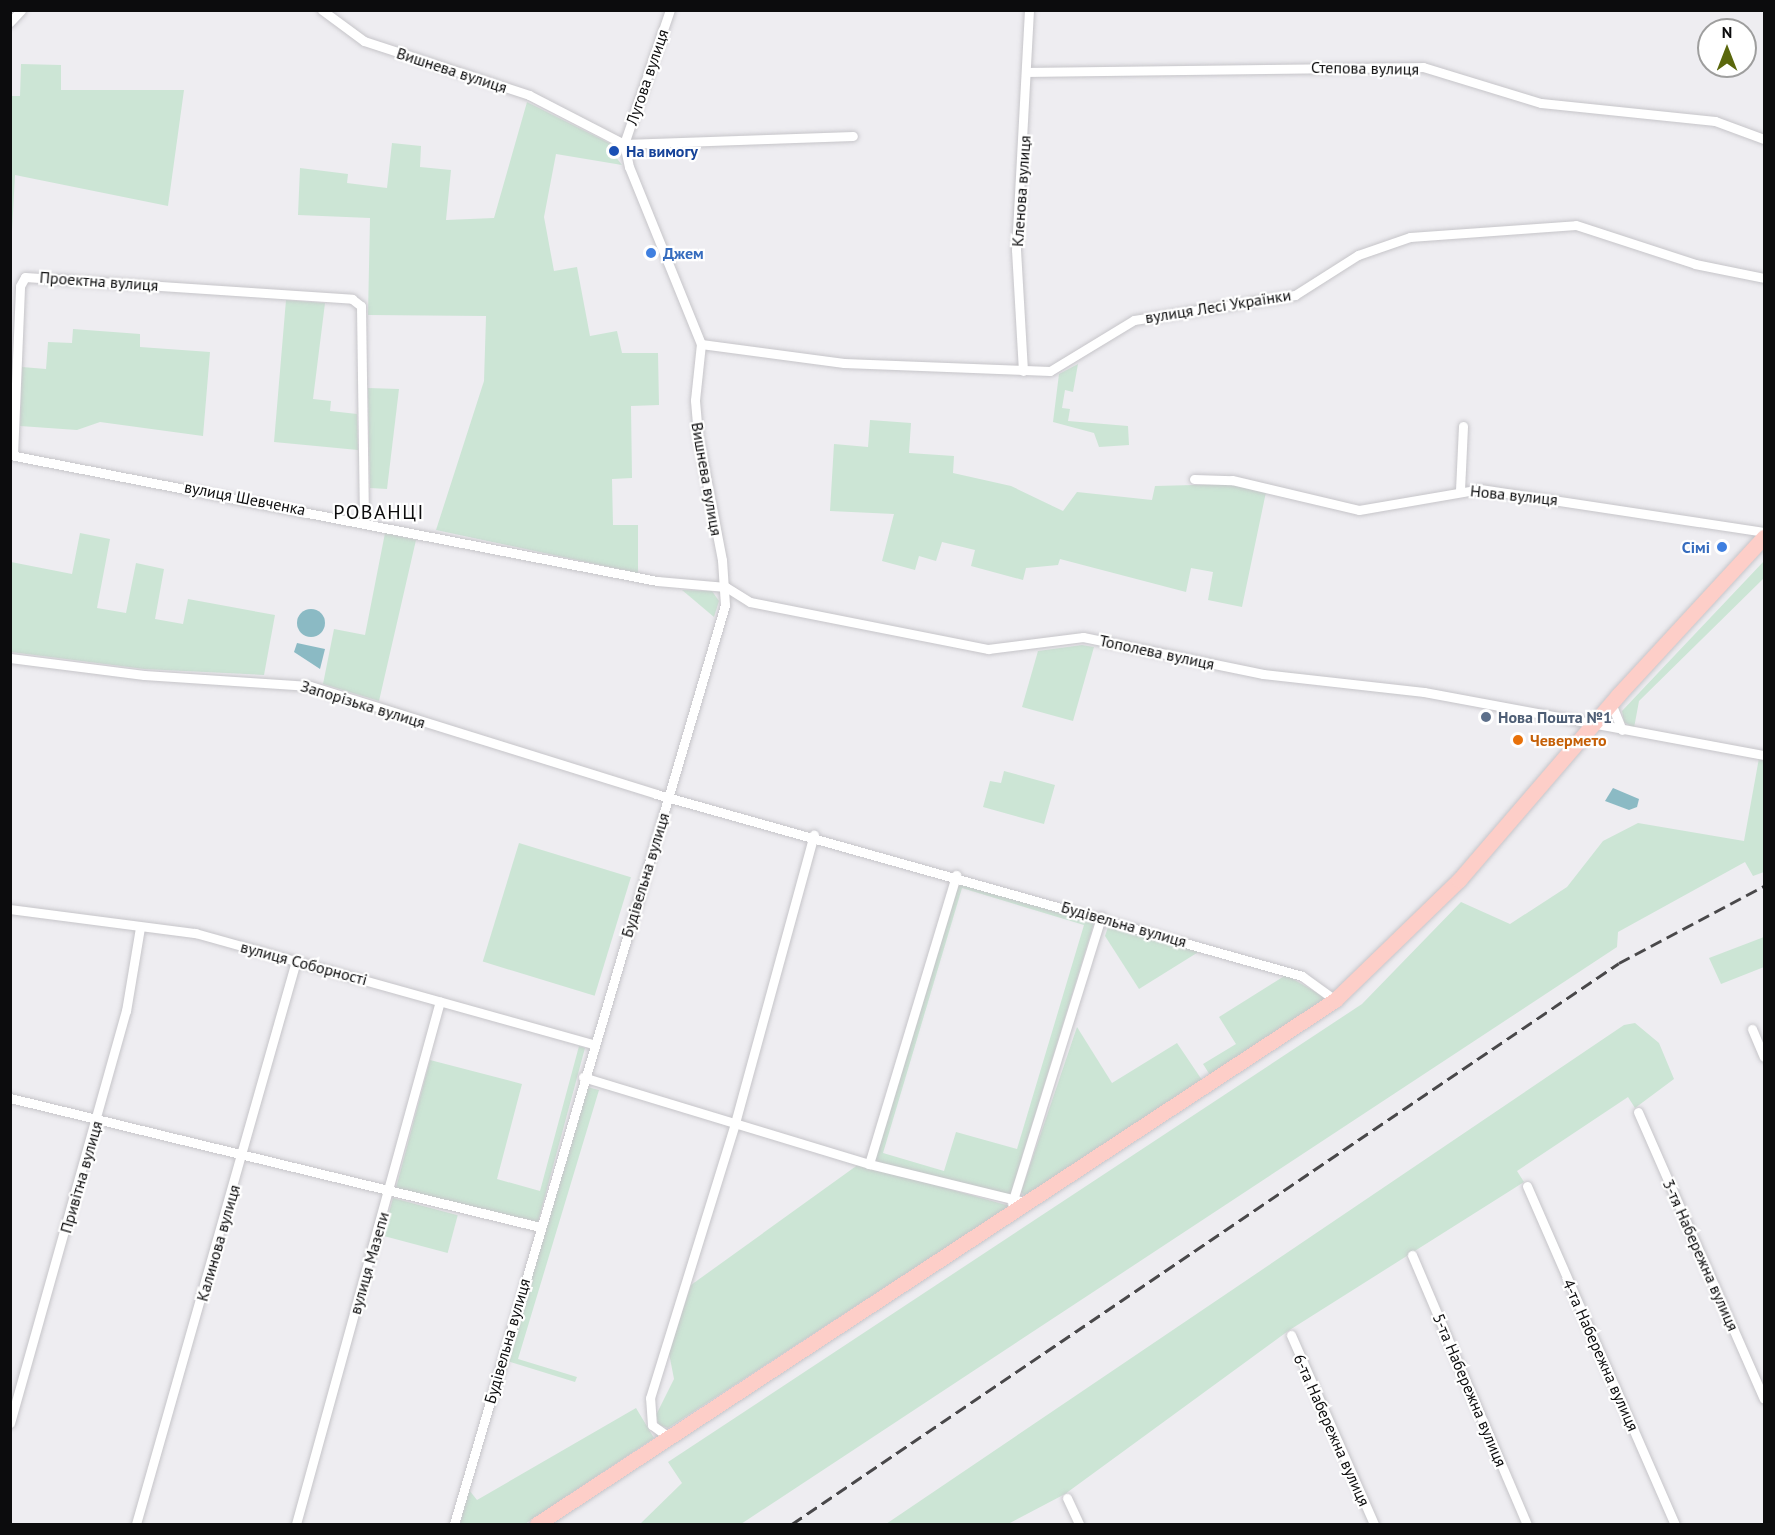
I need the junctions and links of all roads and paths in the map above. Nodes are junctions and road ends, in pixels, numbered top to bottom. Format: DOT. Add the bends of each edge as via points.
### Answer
graph roads {
  1 [pos="21,10"];
  2 [pos="322,10"];
  3 [pos="670,10"];
  4 [pos="1029,10"];
  5 [pos="10,22"];
  6 [pos="1028,72"];
  7 [pos="853,136"];
  8 [pos="1764,139"];
  9 [pos="624,144"];
  10 [pos="1764,278"];
  11 [pos="701,344"];
  12 [pos="1023,371"];
  13 [pos="1463,426"];
  14 [pos="12,455"];
  15 [pos="1194,479"];
  16 [pos="1460,490"];
  17 [pos="364,521"];
  18 [pos="1764,532"];
  19 [pos="1764,537"];
  20 [pos="726,587"];
  21 [pos="10,658"];
  22 [pos="1611,703"];
  23 [pos="1593,726"];
  24 [pos="1622,730"];
  25 [pos="1764,755"];
  26 [pos="670,793"];
  27 [pos="814,835"];
  28 [pos="956,875"];
  29 [pos="10,909"];
  30 [pos="1101,916"];
  31 [pos="140,927"];
  32 [pos="296,961"];
  33 [pos="1335,1000"];
  34 [pos="440,1001"];
  35 [pos="1752,1029"];
  36 [pos="593,1044"];
  37 [pos="1764,1057"];
  38 [pos="583,1077"];
  39 [pos="10,1098"];
  40 [pos="1638,1112"];
  41 [pos="97,1121"];
  42 [pos="735,1123"];
  43 [pos="244,1157"];
  44 [pos="868,1164"];
  45 [pos="1527,1186"];
  46 [pos="389,1192"];
  47 [pos="1018,1202"];
  48 [pos="540,1227"];
  49 [pos="1412,1255"];
  50 [pos="1291,1335"];
  51 [pos="1764,1399"];
  52 [pos="10,1423"];
  53 [pos="670,1438"];
  54 [pos="1067,1498"];
  55 [pos="136,1524"];
  56 [pos="296,1524"];
  57 [pos="454,1524"];
  58 [pos="537,1524"];
  59 [pos="1079,1524"];
  60 [pos="1374,1524"];
  61 [pos="1527,1524"];
  62 [pos="1675,1524"];
  1 -- 5 [label="street"];
  2 -- 9 [label="street, Вишнева вулиця" via="364,40 529,95"];
  3 -- 9 [label="street, Лугова вулиця"];
  4 -- 6 [label="street, Кленова вулиця"];
  6 -- 8 [label="street, Степова вулиця" via="1423,67 1541,103 1714,121"];
  6 -- 12 [label="street, Кленова вулиця" via="1016,250"];
  7 -- 9 [label="street"];
  9 -- 11 [label="street, Вишнева вулиця" via="629,167"];
  10 -- 12 [label="street, вулиця Лесі Українки" via="1695,264 1576,225 1410,237 1358,255 1295,295 1150,314 1065,367"];
  11 -- 12 [label="street, вулиця Лесі Українки" via="844,363"];
  11 -- 20 [label="street, Вишнева вулиця" via="695,400 698,435"];
  13 -- 16 [label="street"];
  14 -- 17 [label="street, вулиця Шевченка"];
  14 -- 17 [label="street, Проектна вулиця" via="20,286 25,277 352,299 361,306"];
  15 -- 16 [label="street, Нова вулиця" via="1232,480 1359,510"];
  16 -- 18 [label="street, Нова вулиця"];
  17 -- 20 [label="street, вулиця Шевченка" via="657,581"];
  19 -- 22 [label="main road"];
  20 -- 23 [label="street, Тополева вулиця" via="750,602 988,649 1083,637 1263,674 1424,692"];
  20 -- 26 [label="street, Вишнева вулиця"];
  21 -- 26 [label="street, Запорізька вулиця" via="144,675 310,686"];
  22 -- 23 [label="main road"];
  22 -- 24 [label="street"];
  23 -- 24 [label="street, Тополева вулиця"];
  23 -- 33 [label="main road" via="1424,918"];
  24 -- 25 [label="street, Тополева вулиця"];
  26 -- 27 [label="street, Будівельна вулиця"];
  26 -- 36 [label="street, Будівельна вулиця"];
  27 -- 28 [label="street, Будівельна вулиця"];
  27 -- 42 [label="street"];
  28 -- 30 [label="street, Будівельна вулиця"];
  28 -- 44 [label="street"];
  29 -- 31 [label="street, вулиця Соборності"];
  30 -- 33 [label="street, Будівельна вулиця" via="1302,976"];
  30 -- 47 [label="street"];
  31 -- 32 [label="street, вулиця Соборності" via="195,933"];
  31 -- 41 [label="street, Привітна вулиця" via="126,1011"];
  32 -- 34 [label="street, вулиця Соборності"];
  32 -- 43 [label="street, Калинова вулиця"];
  33 -- 47 [label="main road"];
  34 -- 36 [label="street, вулиця Соборності"];
  34 -- 46 [label="street, вулиця Мазепи"];
  35 -- 37 [label="street"];
  36 -- 38 [label="street, Будівельна вулиця"];
  38 -- 42 [label="street"];
  38 -- 48 [label="street, Будівельна вулиця"];
  39 -- 41 [label="street"];
  40 -- 51 [label="street, 3-тя Набережна вулиця"];
  41 -- 43 [label="street"];
  41 -- 52 [label="street, Привітна вулиця"];
  42 -- 44 [label="street"];
  42 -- 53 [label="street" via="650,1398 652,1425"];
  43 -- 46 [label="street"];
  43 -- 55 [label="street, Калинова вулиця"];
  44 -- 47 [label="street"];
  45 -- 62 [label="street, 4-та Набережна вулиця"];
  46 -- 48 [label="street"];
  46 -- 56 [label="street, вулиця Мазепи"];
  47 -- 53 [label="main road"];
  48 -- 57 [label="street, Будівельна вулиця"];
  49 -- 61 [label="street, 5-та Набережна вулиця"];
  50 -- 60 [label="street, 6-та Набережна вулиця"];
  53 -- 58 [label="main road"];
  54 -- 59 [label="street"];
}
